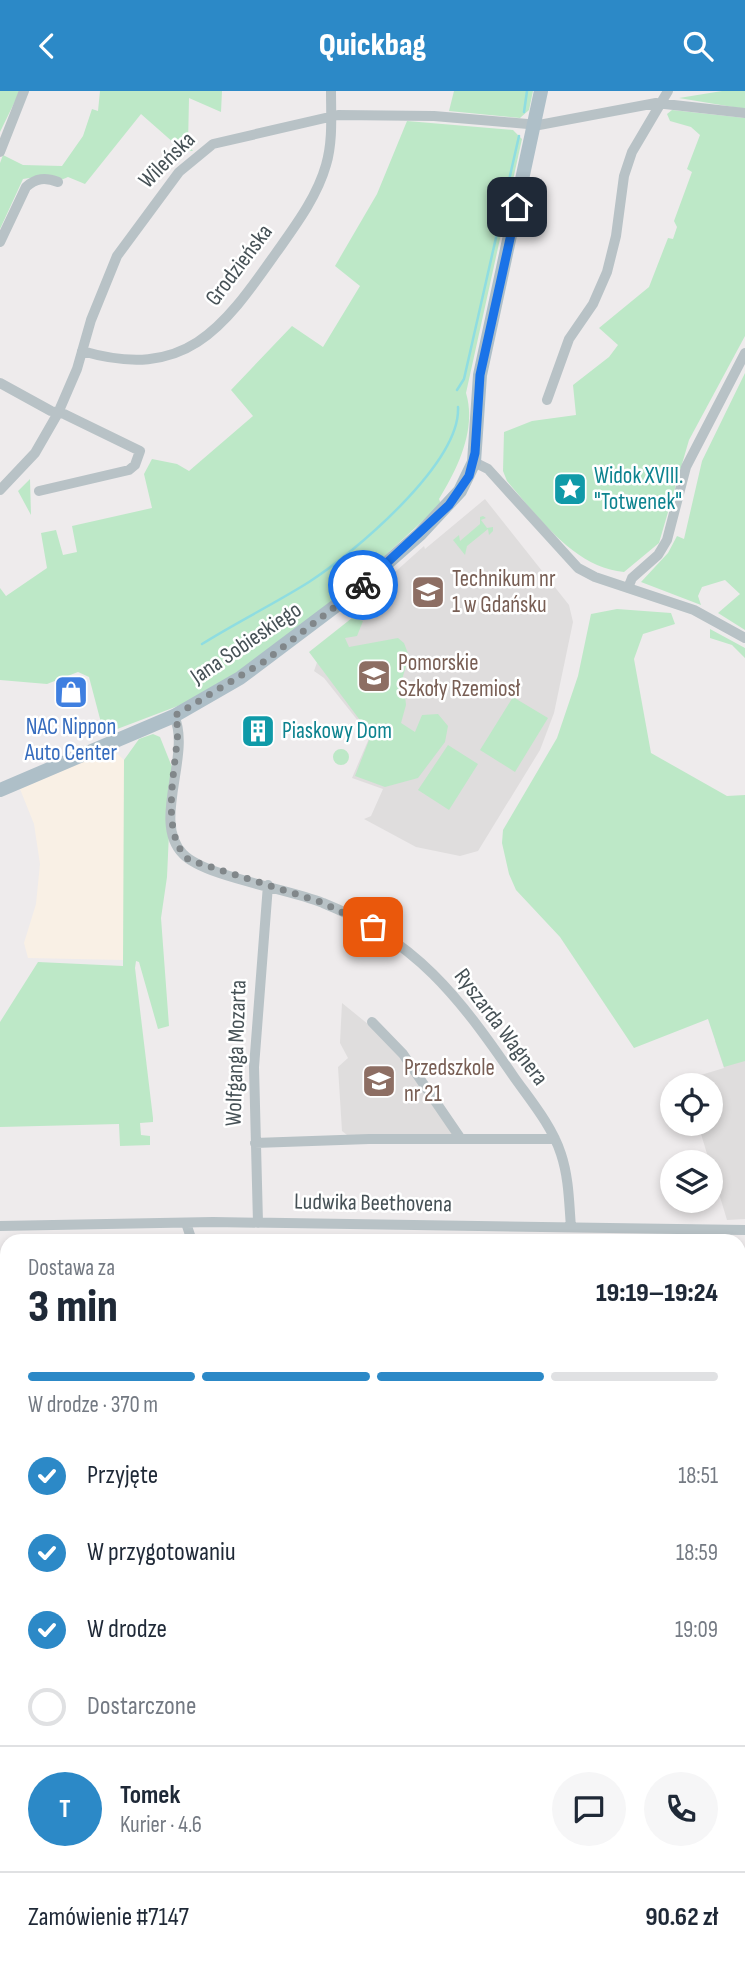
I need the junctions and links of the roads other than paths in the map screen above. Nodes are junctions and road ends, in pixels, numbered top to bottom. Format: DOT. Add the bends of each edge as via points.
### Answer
graph roads {
  1 [pos="24,91"];
  2 [pos="331,91"];
  3 [pos="541,91"];
  4 [pos="668,91"];
  5 [pos="662,103"];
  6 [pos="745,113"];
  7 [pos="330,116"];
  8 [pos="535,125"];
  9 [pos="0,152"];
  10 [pos="58,182"];
  11 [pos="0,242"];
  12 [pos="82,351"];
  13 [pos="745,353"];
  14 [pos="0,383"];
  15 [pos="547,400"];
  16 [pos="58,413"];
  17 [pos="474,462"];
  18 [pos="0,490"];
  19 [pos="39,491"];
  20 [pos="628,588"];
  21 [pos="745,638"];
  22 [pos="174,716"];
  23 [pos="0,790"];
  24 [pos="268,885"];
  25 [pos="372,1022"];
  26 [pos="461,1139"];
  27 [pos="555,1139"];
  28 [pos="254,1143"];
  29 [pos="186,1223"];
  30 [pos="258,1223"];
  31 [pos="0,1226"];
  32 [pos="571,1227"];
  33 [pos="745,1230"];
  34 [pos="190,1234"];
  35 [pos="697,1234"];
  36 [pos="721,1234"];
  1 -- 9 [label="street"];
  2 -- 7 [label="street, Grodzieńska"];
  3 -- 8 [label="main road, Jana Sobieskiego"];
  4 -- 5 [label="street"];
  5 -- 6 [label="street, Wileńska"];
  5 -- 8 [label="street, Wileńska"];
  5 -- 15 [label="street" via="628,163 607,272 593,304 569,339"];
  7 -- 8 [label="street, Wileńska" via="434,116"];
  7 -- 12 [label="street, Wileńska" via="229,138 194,157 147,211 117,257"];
  7 -- 12 [label="street, Grodzieńska" via="330,151 314,195 220,325 186,349 151,360 119,360"];
  8 -- 17 [label="main road, Jana Sobieskiego" via="480,375"];
  10 -- 11 [label="street" via="43,179 26,187"];
  12 -- 16 [label="street, Wileńska"];
  13 -- 20 [label="street" via="686,467 667,540"];
  14 -- 16 [label="street"];
  16 -- 18 [label="street, Wileńska" via="35,453"];
  16 -- 19 [label="street" via="140,451 129,470"];
  17 -- 20 [label="street" via="488,469 578,568"];
  17 -- 22 [label="main road, Jana Sobieskiego" via="455,498 353,593 265,661"];
  20 -- 21 [label="street" via="694,610"];
  22 -- 23 [label="main road, Jana Sobieskiego"];
  22 -- 24 [label="street, Ryszarda Wagnera" via="178,727 171,827 178,848 201,865"];
  24 -- 27 [label="street, Ryszarda Wagnera" via="349,914 383,932 424,964 473,1018"];
  24 -- 28 [label="street, Wolfganga Mozarta" via="257,1009"];
  25 -- 26 [label="street" via="404,1054"];
  26 -- 27 [label="street"];
  26 -- 28 [label="street"];
  27 -- 32 [label="street, Ryszarda Wagnera" via="566,1173"];
  28 -- 30 [label="street, Wolfganga Mozarta"];
  29 -- 30 [label="street, Ludwika Beethovena"];
  29 -- 31 [label="street, Ludwika Beethovena"];
  29 -- 34 [label="street"];
  30 -- 32 [label="street, Ludwika Beethovena"];
  32 -- 35 [label="street, Ludwika Beethovena"];
  33 -- 36 [label="street, Ludwika Beethovena"];
}
